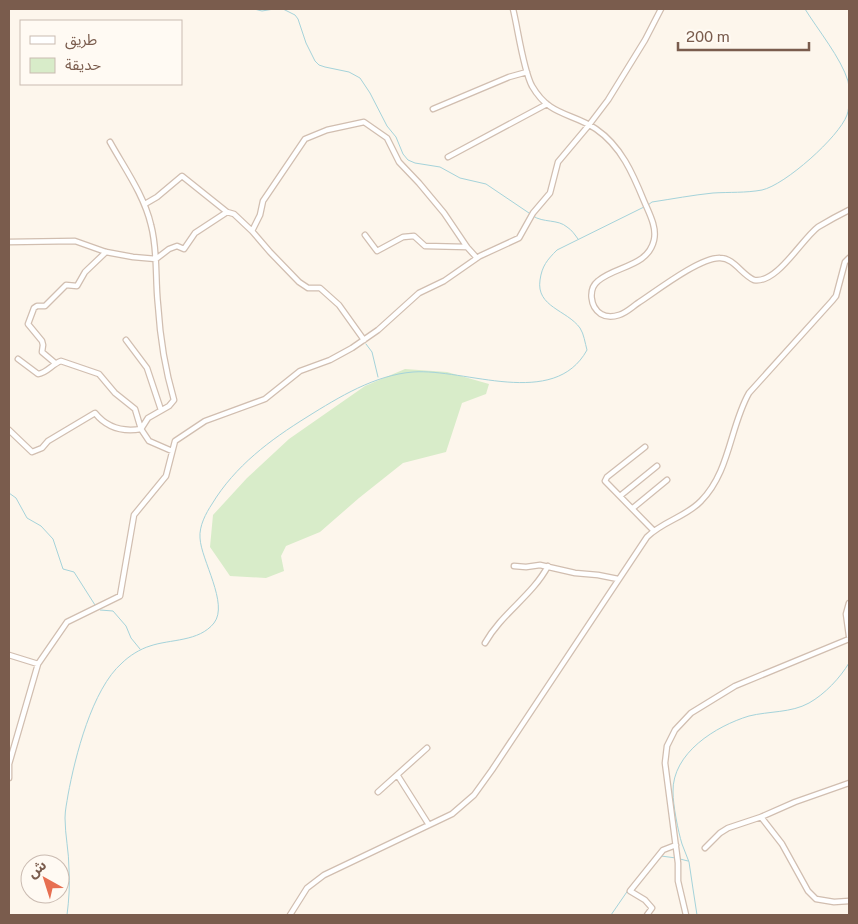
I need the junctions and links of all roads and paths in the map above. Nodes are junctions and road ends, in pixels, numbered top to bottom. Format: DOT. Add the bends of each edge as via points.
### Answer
graph roads {
  1 [pos="513,9"];
  2 [pos="661,9"];
  3 [pos="527,72"];
  4 [pos="547,104"];
  5 [pos="433,109"];
  6 [pos="589,125"];
  7 [pos="110,142"];
  8 [pos="448,157"];
  9 [pos="145,204"];
  10 [pos="849,210"];
  11 [pos="227,212"];
  12 [pos="252,231"];
  13 [pos="365,235"];
  14 [pos="9,242"];
  15 [pos="467,247"];
  16 [pos="106,252"];
  17 [pos="156,258"];
  18 [pos="477,258"];
  19 [pos="849,258"];
  20 [pos="126,340"];
  21 [pos="364,340"];
  22 [pos="18,359"];
  23 [pos="55,363"];
  24 [pos="161,410"];
  25 [pos="141,429"];
  26 [pos="9,430"];
  27 [pos="645,448"];
  28 [pos="172,451"];
  29 [pos="657,466"];
  30 [pos="667,480"];
  31 [pos="620,496"];
  32 [pos="632,508"];
  33 [pos="653,530"];
  34 [pos="514,566"];
  35 [pos="548,566"];
  36 [pos="618,579"];
  37 [pos="849,602"];
  38 [pos="849,637"];
  39 [pos="485,643"];
  40 [pos="9,654"];
  41 [pos="38,664"];
  42 [pos="427,748"];
  43 [pos="9,764"];
  44 [pos="9,774"];
  45 [pos="398,776"];
  46 [pos="849,783"];
  47 [pos="378,792"];
  48 [pos="761,817"];
  49 [pos="429,825"];
  50 [pos="676,846"];
  51 [pos="706,848"];
  52 [pos="849,901"];
  53 [pos="290,915"];
  54 [pos="647,915"];
  55 [pos="686,915"];
  1 -- 3 [label="street"];
  2 -- 6 [label="street" via="608,100"];
  3 -- 4 [label="street" via="532,85"];
  3 -- 5 [label="street"];
  4 -- 6 [label="street" via="558,113"];
  4 -- 8 [label="street"];
  6 -- 10 [label="street" via="603,134 624,158 654,226 654,240 645,256 594,285 592,298 596,310 608,317 621,315 682,274 716,258 727,259 754,280 764,279 777,271 818,228"];
  6 -- 18 [label="street" via="558,162 550,193 533,213 519,238"];
  7 -- 9 [label="street"];
  9 -- 11 [label="street" via="182,176"];
  9 -- 17 [label="street"];
  11 -- 12 [label="street" via="234,214"];
  11 -- 17 [label="street" via="195,233 184,249 177,246"];
  12 -- 15 [label="street" via="263,201 305,139 327,130 364,122 387,138 399,162 444,213"];
  12 -- 21 [label="street" via="299,282 308,288 320,288 339,305"];
  13 -- 15 [label="street" via="377,251 403,236 414,236 425,246"];
  14 -- 16 [label="street" via="75,241"];
  15 -- 18 [label="street"];
  16 -- 17 [label="street"];
  16 -- 23 [label="street" via="85,272 77,286 66,285 46,306 34,308 28,324 42,341 42,352"];
  17 -- 24 [label="street" via="160,322 167,377 174,400"];
  18 -- 21 [label="street" via="444,281 419,293"];
  19 -- 33 [label="street" via="836,296 749,393 720,470 706,496 694,508"];
  20 -- 24 [label="street" via="147,368"];
  21 -- 28 [label="street" via="335,358 300,371 265,399 205,421 175,441"];
  22 -- 23 [label="street" via="38,374 43,374"];
  23 -- 25 [label="street" via="99,374 135,409"];
  24 -- 25 [label="street" via="148,418"];
  25 -- 26 [label="street" via="128,431 112,427 95,413 32,452"];
  25 -- 28 [label="street" via="148,441"];
  27 -- 31 [label="street" via="605,479"];
  28 -- 41 [label="street" via="166,476 134,515 120,596 67,622"];
  29 -- 31 [label="street"];
  30 -- 32 [label="street"];
  31 -- 32 [label="street"];
  32 -- 33 [label="street"];
  33 -- 36 [label="street"];
  34 -- 35 [label="street"];
  35 -- 36 [label="street"];
  35 -- 39 [label="street" via="532,589 498,622"];
  36 -- 49 [label="street" via="474,795 452,814"];
  37 -- 38 [label="street" via="846,614"];
  38 -- 50 [label="street" via="735,686 691,713 675,730 667,746 665,763"];
  40 -- 41 [label="street"];
  41 -- 43 [label="street"];
  42 -- 45 [label="street"];
  43 -- 44 [label="street"];
  45 -- 47 [label="street"];
  45 -- 49 [label="street"];
  46 -- 48 [label="street"];
  48 -- 51 [label="street" via="728,828"];
  48 -- 52 [label="street" via="816,899"];
  49 -- 53 [label="street" via="324,875 307,888"];
  50 -- 54 [label="street" via="663,850 630,891 652,908"];
  50 -- 55 [label="street" via="678,881"];
}
